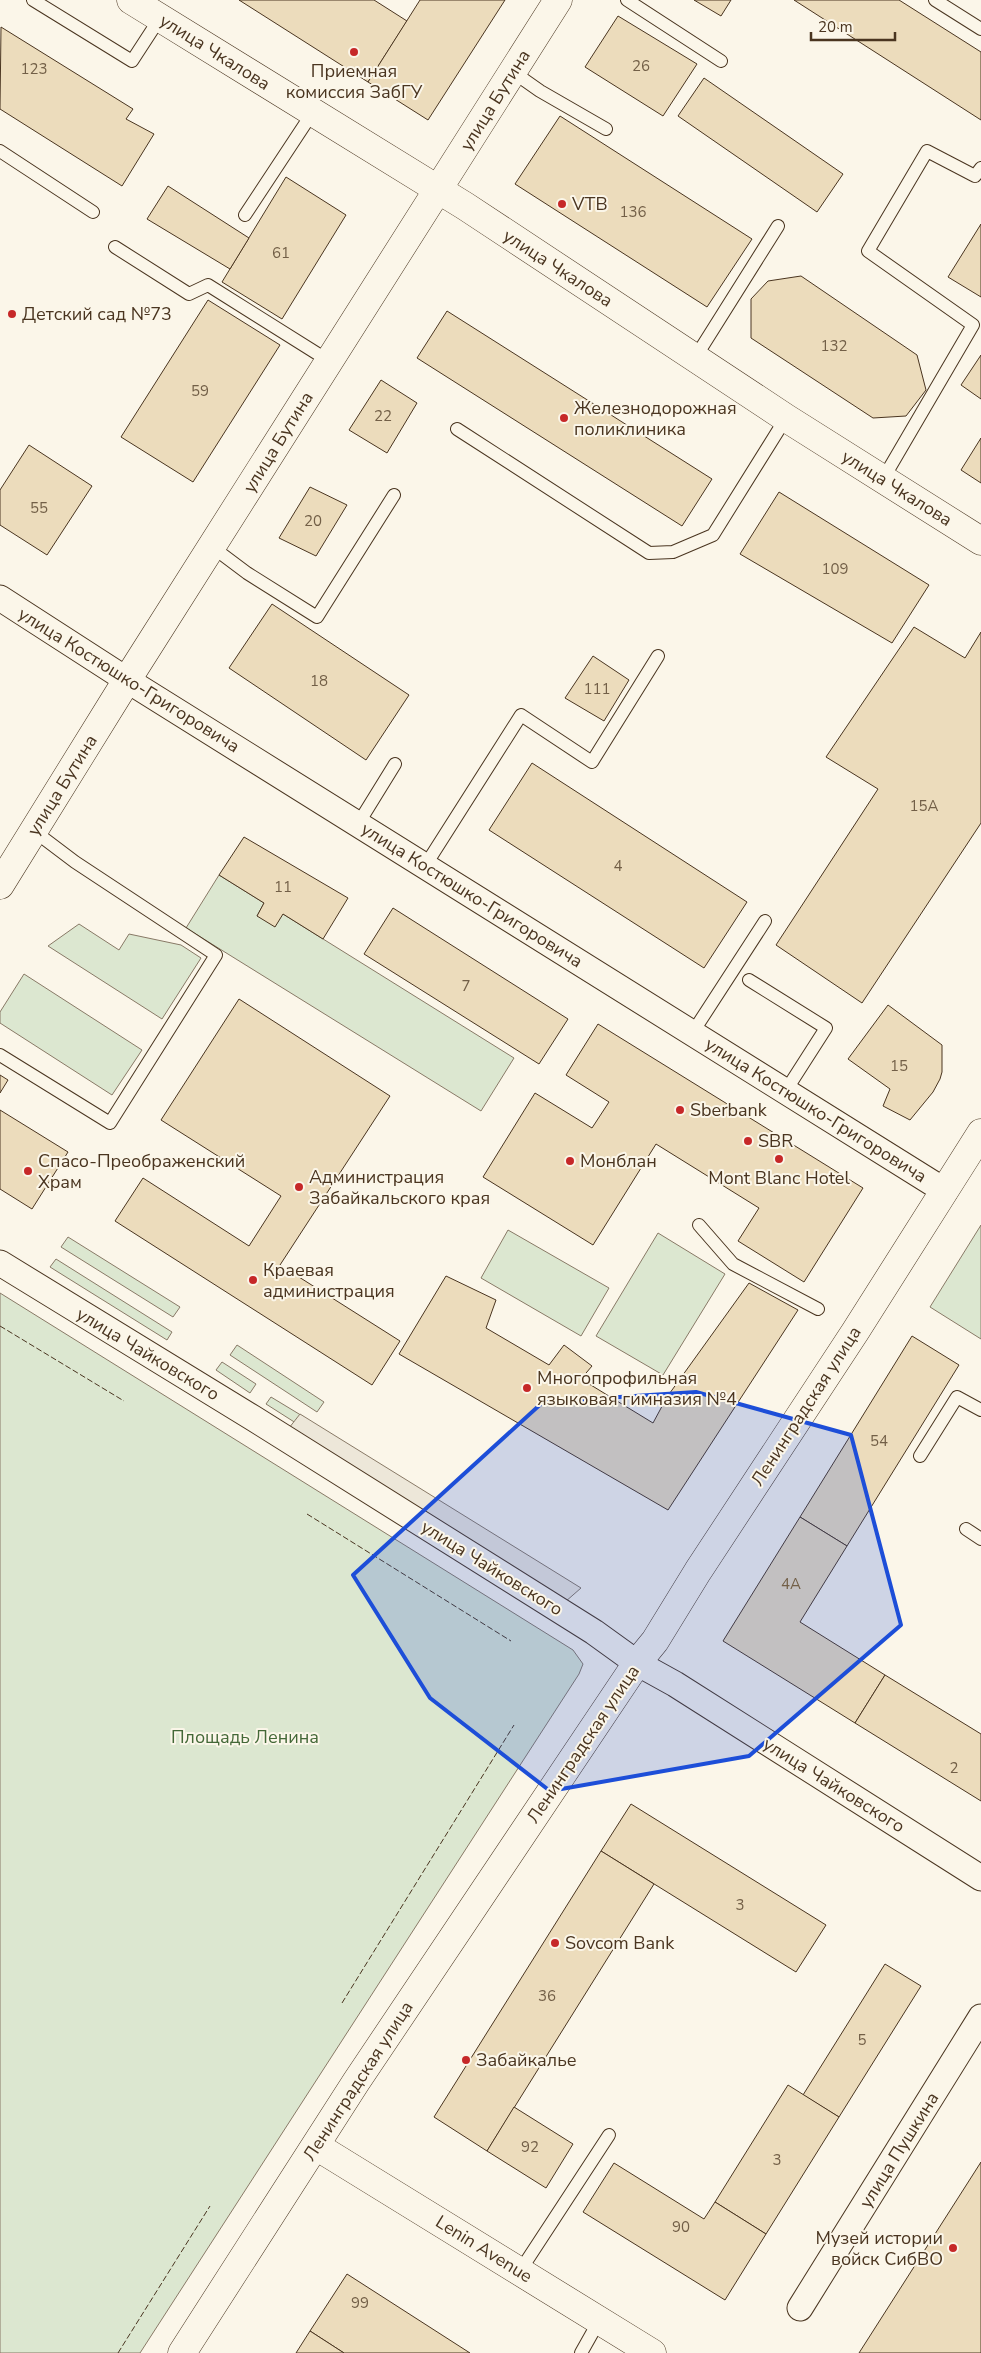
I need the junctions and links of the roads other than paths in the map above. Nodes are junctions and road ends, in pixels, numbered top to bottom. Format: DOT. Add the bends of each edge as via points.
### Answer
graph roads {
  1 [pos="33,0"];
  2 [pos="130,0"];
  3 [pos="558,0"];
  4 [pos="627,0"];
  5 [pos="936,0"];
  6 [pos="160,18"];
  7 [pos="981,29"];
  8 [pos="721,61"];
  9 [pos="513,72"];
  10 [pos="312,112"];
  11 [pos="606,129"];
  12 [pos="0,151"];
  13 [pos="981,168"];
  14 [pos="438,190"];
  15 [pos="93,212"];
  16 [pos="245,215"];
  17 [pos="778,226"];
  18 [pos="115,247"];
  19 [pos="695,358"];
  20 [pos="329,361"];
  21 [pos="786,418"];
  22 [pos="457,429"];
  23 [pos="883,479"];
  24 [pos="394,496"];
  25 [pos="981,541"];
  26 [pos="211,546"];
  27 [pos="0,598"];
  28 [pos="658,656"];
  29 [pos="127,680"];
  30 [pos="395,764"];
  31 [pos="358,824"];
  32 [pos="34,831"];
  33 [pos="425,866"];
  34 [pos="0,885"];
  35 [pos="765,921"];
  36 [pos="749,980"];
  37 [pos="693,1032"];
  38 [pos="0,1055"];
  39 [pos="785,1092"];
  40 [pos="981,1133"];
  41 [pos="945,1191"];
  42 [pos="699,1225"];
  43 [pos="0,1263"];
  44 [pos="818,1309"];
  45 [pos="981,1410"];
  46 [pos="920,1456"];
  47 [pos="966,1529"];
  48 [pos="981,1539"];
  49 [pos="636,1663"];
  50 [pos="981,1878"];
  51 [pos="981,2017"];
  52 [pos="609,2135"];
  53 [pos="316,2146"];
  54 [pos="520,2271"];
  55 [pos="800,2308"];
  56 [pos="599,2320"];
  57 [pos="182,2353"];
  58 [pos="581,2353"];
  59 [pos="652,2353"];
  1 -- 6 [label="lane" via="132,61"];
  2 -- 6 [label="main road, улица Чкалова"];
  3 -- 9 [label="main road, улица Бутина"];
  4 -- 8 [label="lane"];
  5 -- 7 [label="lane"];
  6 -- 10 [label="main road, улица Чкалова"];
  9 -- 11 [label="lane"];
  9 -- 14 [label="main road, улица Бутина"];
  10 -- 14 [label="main road, улица Чкалова"];
  10 -- 16 [label="lane"];
  12 -- 15 [label="lane"];
  13 -- 23 [label="lane" via="975,176 926,151 868,251 973,325"];
  14 -- 19 [label="main road, улица Чкалова"];
  14 -- 20 [label="main road, улица Бутина"];
  17 -- 19 [label="lane"];
  18 -- 20 [label="lane" via="189,294 208,285"];
  19 -- 21 [label="main road, улица Чкалова"];
  20 -- 26 [label="main road, улица Бутина"];
  21 -- 22 [label="lane" via="713,535 673,552 649,553"];
  21 -- 23 [label="main road, улица Чкалова"];
  23 -- 25 [label="main road, улица Чкалова"];
  24 -- 26 [label="lane" via="316,617"];
  26 -- 29 [label="main road, улица Бутина"];
  27 -- 29 [label="street, улица Костюшко-Григоровича"];
  28 -- 33 [label="lane" via="592,762 521,715"];
  29 -- 31 [label="street, улица Костюшко-Григоровича"];
  29 -- 32 [label="main road, улица Бутина"];
  30 -- 31 [label="lane"];
  31 -- 33 [label="street, улица Костюшко-Григоровича"];
  32 -- 34 [label="main road, улица Бутина"];
  32 -- 38 [label="lane" via="75,862 216,955 110,1123"];
  33 -- 37 [label="street, улица Костюшко-Григоровича"];
  35 -- 37 [label="lane"];
  36 -- 39 [label="lane" via="826,1028"];
  37 -- 39 [label="street, улица Костюшко-Григоровича"];
  39 -- 41 [label="street, улица Костюшко-Григоровича"];
  40 -- 41 [label="main road, Ленинградская улица"];
  41 -- 49 [label="main road, Ленинградская улица" via="655,1641"];
  42 -- 44 [label="lane" via="733,1264"];
  43 -- 49 [label="street, улица Чайковского" via="270,1428 586,1627"];
  45 -- 46 [label="lane" via="957,1398"];
  47 -- 48 [label="lane"];
  49 -- 50 [label="street, улица Чайковского" via="675,1684"];
  49 -- 53 [label="main road, Ленинградская улица"];
  51 -- 55 [label="street, улица Пушкина"];
  52 -- 54 [label="lane"];
  53 -- 54 [label="main road, Lenin Avenue"];
  53 -- 57 [label="main road, Ленинградская улица"];
  54 -- 56 [label="main road, Lenin Avenue"];
  56 -- 58 [label="lane"];
  56 -- 59 [label="main road, Lenin Avenue"];
}
